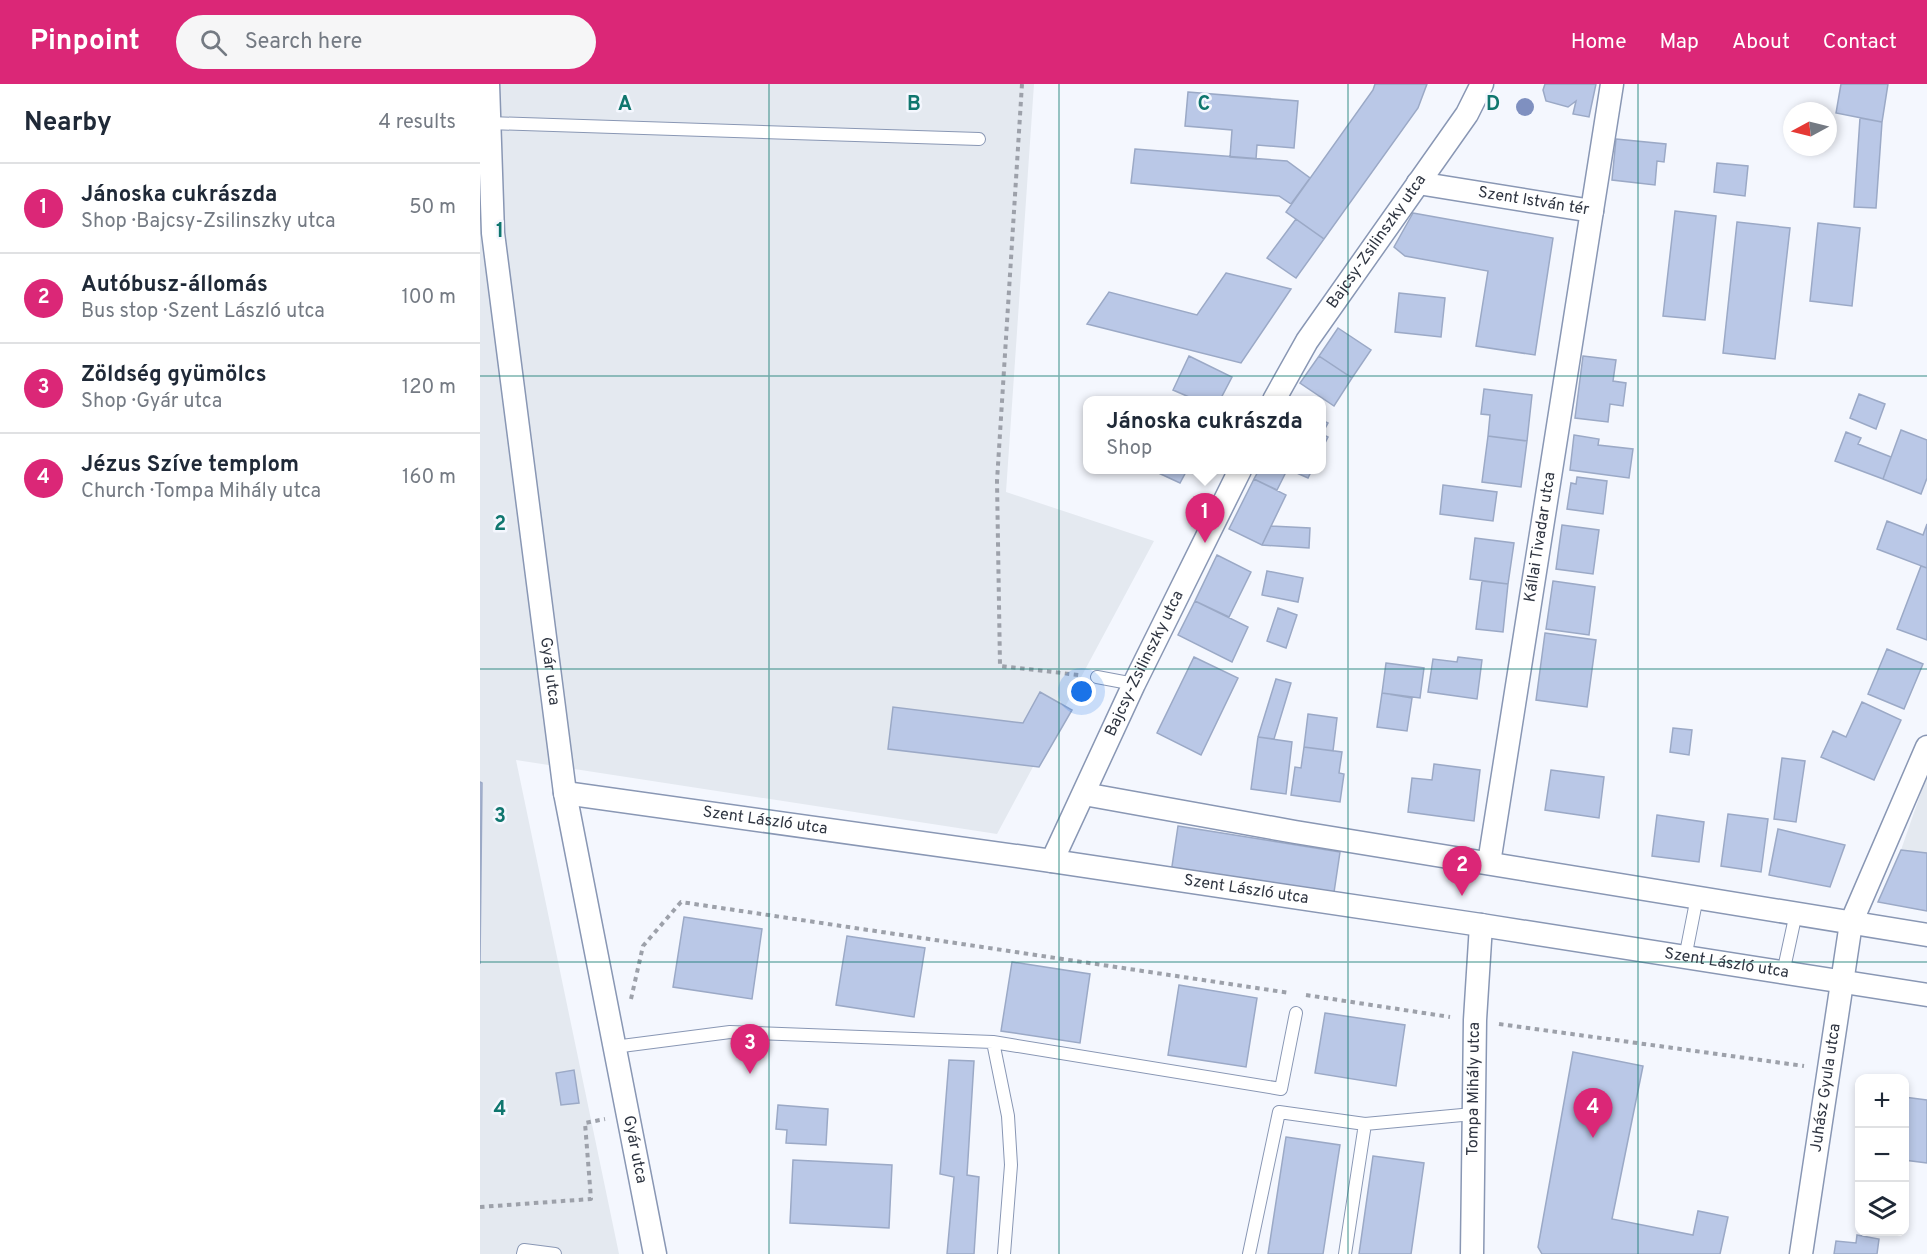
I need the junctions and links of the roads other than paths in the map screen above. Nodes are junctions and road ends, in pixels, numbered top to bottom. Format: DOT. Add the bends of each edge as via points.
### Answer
graph roads {
  1 [pos="488,84"];
  2 [pos="1482,84"];
  3 [pos="1612,84"];
  4 [pos="489,123"];
  5 [pos="979,139"];
  6 [pos="1418,183"];
  7 [pos="1592,212"];
  8 [pos="1276,396"];
  9 [pos="1238,474"];
  10 [pos="1097,677"];
  11 [pos="1134,684"];
  12 [pos="1927,747"];
  13 [pos="565,794"];
  14 [pos="1084,794"];
  15 [pos="1052,861"];
  16 [pos="1490,863"];
  17 [pos="1697,897"];
  18 [pos="1796,913"];
  19 [pos="1851,923"];
  20 [pos="1481,925"];
  21 [pos="1927,935"];
  22 [pos="1685,958"];
  23 [pos="1784,973"];
  24 [pos="1843,982"];
  25 [pos="1927,995"];
  26 [pos="1296,1013"];
  27 [pos="993,1042"];
  28 [pos="615,1047"];
  29 [pos="1281,1089"];
  30 [pos="1279,1112"];
  31 [pos="1473,1114"];
  32 [pos="1365,1124"];
  33 [pos="523,1254"];
  34 [pos="555,1254"];
  35 [pos="655,1254"];
  36 [pos="1004,1254"];
  37 [pos="1249,1254"];
  38 [pos="1345,1254"];
  39 [pos="1472,1254"];
  40 [pos="1801,1254"];
  1 -- 4 [label="street, Gyár utca"];
  2 -- 6 [label="street, Bajcsy-Zsilinszky utca" via="1467,114"];
  3 -- 7 [label="street, Szent István tér"];
  4 -- 5 [label="lane"];
  4 -- 13 [label="street, Gyár utca" via="493,233"];
  6 -- 7 [label="street, Szent István tér"];
  6 -- 8 [label="street, Bajcsy-Zsilinszky utca" via="1307,341"];
  7 -- 16 [label="street, Kállai Tivadar utca"];
  9 -- 11 [label="street, Bajcsy-Zsilinszky utca"];
  10 -- 11 [label="lane"];
  11 -- 14 [label="street, Bajcsy-Zsilinszky utca"];
  12 -- 19 [label="street, Juhász Gyula utca"];
  13 -- 15 [label="street, Szent László utca"];
  13 -- 28 [label="street, Gyár utca"];
  14 -- 15 [label="street, Bajcsy-Zsilinszky utca"];
  14 -- 16 [label="street"];
  15 -- 20 [label="street, Szent László utca"];
  16 -- 17 [label="street"];
  17 -- 18 [label="street"];
  17 -- 22 [label="lane"];
  18 -- 19 [label="street"];
  18 -- 23 [label="lane"];
  19 -- 21 [label="street"];
  19 -- 24 [label="street, Juhász Gyula utca"];
  20 -- 22 [label="street, Szent László utca"];
  20 -- 31 [label="street, Tompa Mihály utca"];
  22 -- 23 [label="street, Szent László utca"];
  23 -- 24 [label="street, Szent László utca"];
  24 -- 25 [label="street, Szent László utca"];
  24 -- 40 [label="street, Juhász Gyula utca"];
  26 -- 29 [label="lane"];
  27 -- 28 [label="lane" via="730,1032"];
  27 -- 29 [label="lane"];
  27 -- 36 [label="lane" via="1008,1116 1011,1165"];
  28 -- 35 [label="street, Gyár utca"];
  29 -- 30 [label="lane"];
  30 -- 32 [label="lane"];
  30 -- 37 [label="lane"];
  31 -- 32 [label="lane"];
  31 -- 39 [label="street, Tompa Mihály utca"];
  32 -- 38 [label="lane"];
  33 -- 34 [label="lane" via="524,1250"];
}
